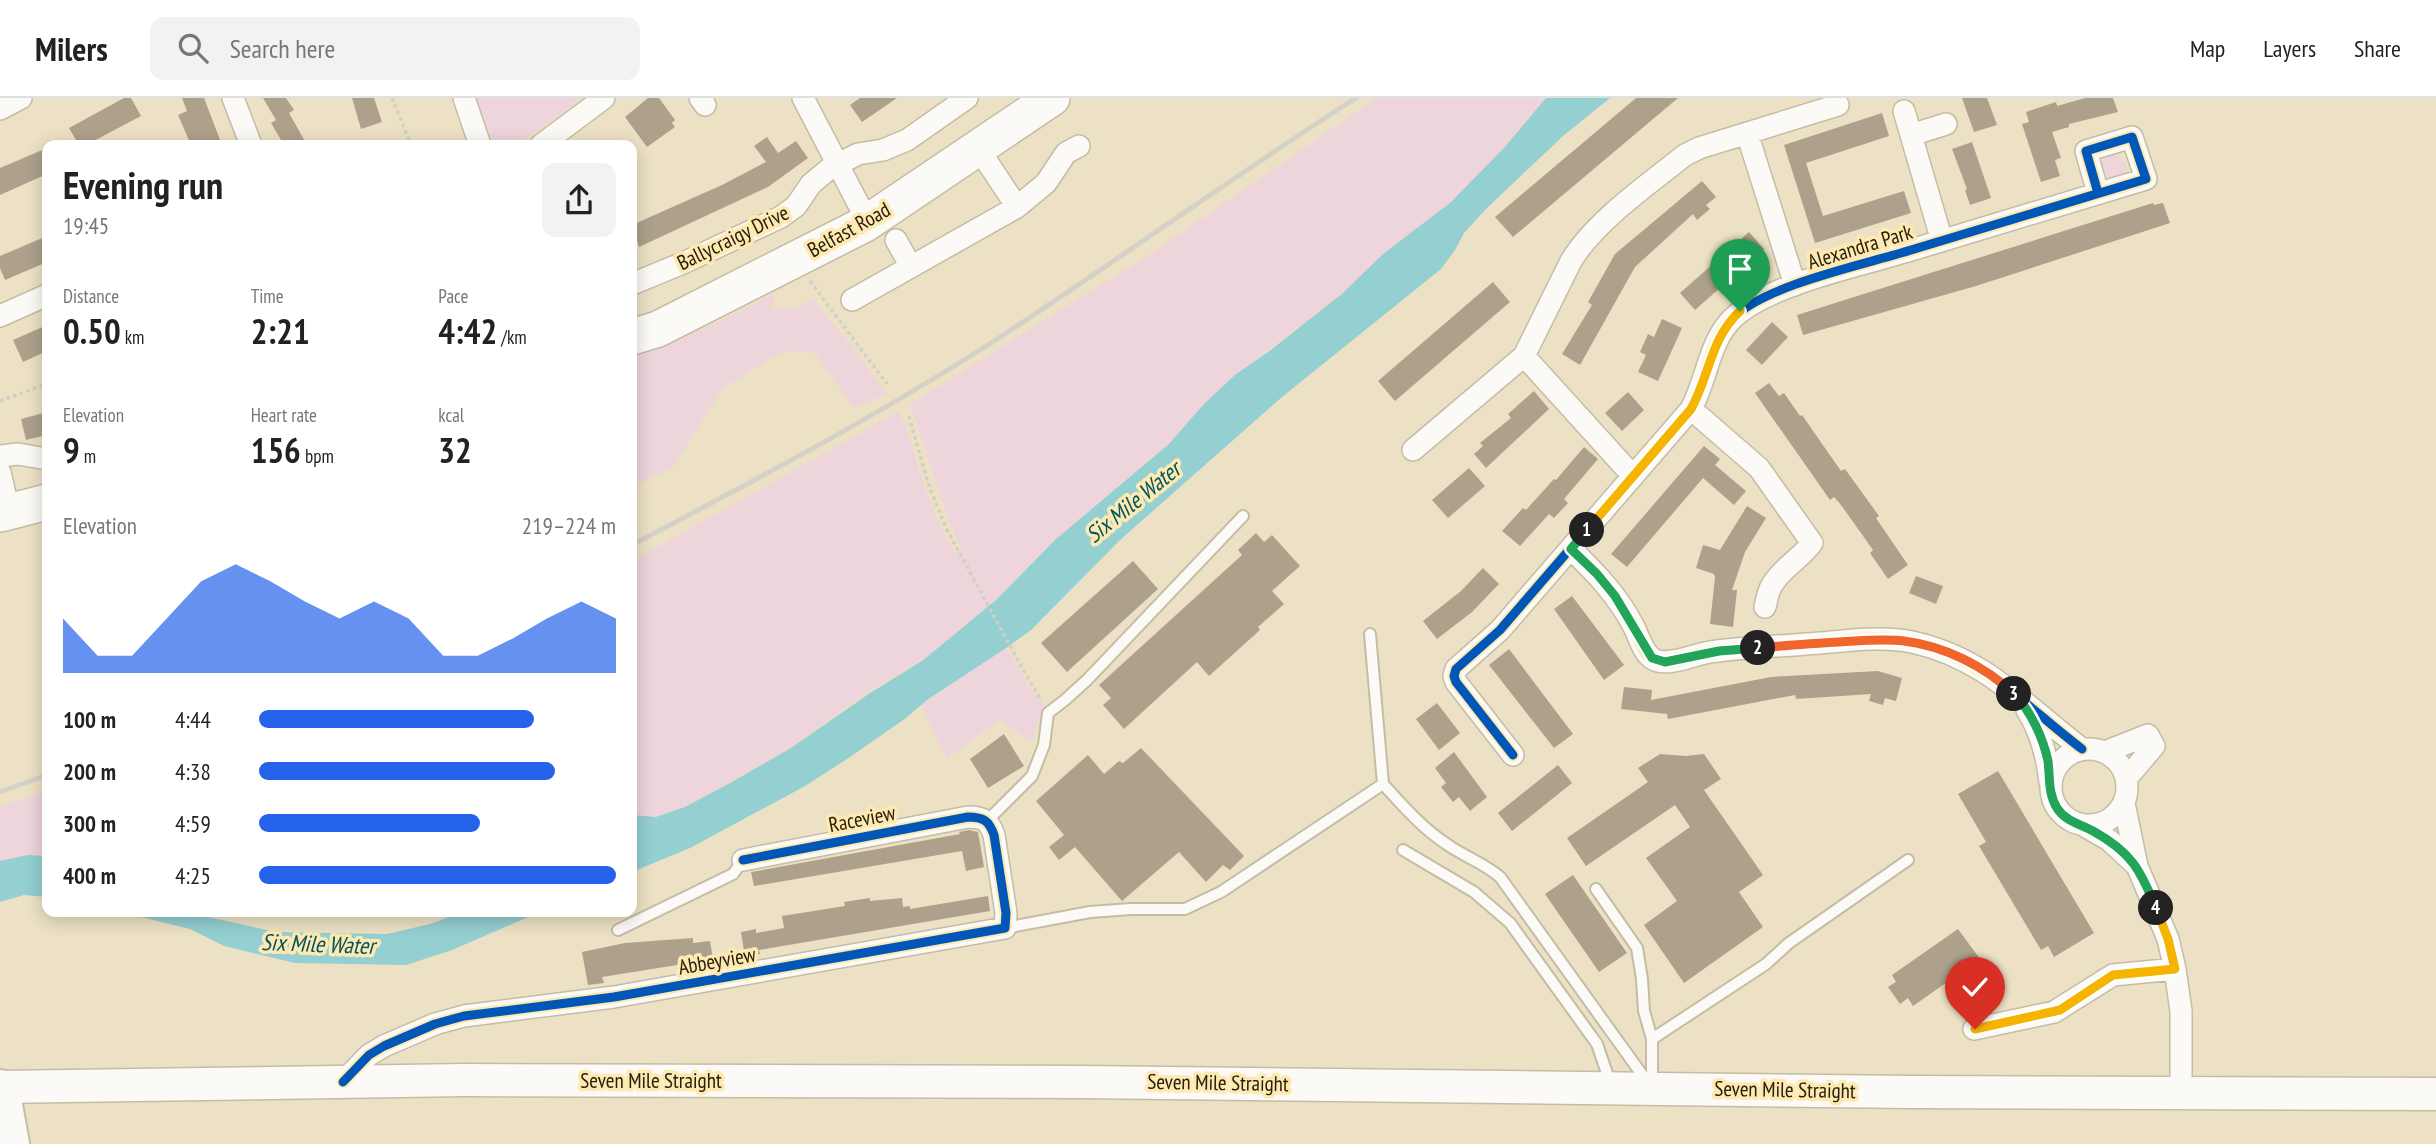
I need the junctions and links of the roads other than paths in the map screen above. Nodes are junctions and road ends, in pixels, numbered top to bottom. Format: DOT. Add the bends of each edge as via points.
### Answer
graph roads {
  1 [pos="21,98"];
  2 [pos="233,98"];
  3 [pos="464,98"];
  4 [pos="604,98"];
  5 [pos="803,98"];
  6 [pos="967,98"];
  7 [pos="1052,98"];
  8 [pos="1838,105"];
  9 [pos="0,109"];
  10 [pos="1904,111"];
  11 [pos="1946,124"];
  12 [pos="1747,134"];
  13 [pos="1911,135"];
  14 [pos="249,140"];
  15 [pos="478,140"];
  16 [pos="548,140"];
  17 [pos="1079,146"];
  18 [pos="978,148"];
  19 [pos="836,164"];
  20 [pos="2098,193"];
  21 [pos="1017,207"];
  22 [pos="865,224"];
  23 [pos="896,240"];
  24 [pos="1942,241"];
  25 [pos="911,267"];
  26 [pos="637,282"];
  27 [pos="1795,285"];
  28 [pos="42,297"];
  29 [pos="852,300"];
  30 [pos="0,316"];
  31 [pos="637,335"];
  32 [pos="1524,356"];
  33 [pos="1691,409"];
  34 [pos="1413,450"];
  35 [pos="0,456"];
  36 [pos="42,458"];
  37 [pos="0,472"];
  38 [pos="1632,475"];
  39 [pos="42,503"];
  40 [pos="5,513"];
  41 [pos="1243,516"];
  42 [pos="1571,549"];
  43 [pos="1765,607"];
  44 [pos="1370,634"];
  45 [pos="2018,697"];
  46 [pos="2082,749"];
  47 [pos="2105,752"];
  48 [pos="1513,755"];
  49 [pos="2126,779"];
  50 [pos="2050,782"];
  51 [pos="1383,784"];
  52 [pos="2124,803"];
  53 [pos="987,821"];
  54 [pos="2081,824"];
  55 [pos="1403,850"];
  56 [pos="743,860"];
  57 [pos="1908,860"];
  58 [pos="2137,866"];
  59 [pos="1596,889"];
  60 [pos="1006,928"];
  61 [pos="618,930"];
  62 [pos="2175,969"];
  63 [pos="1975,1029"];
  64 [pos="1652,1039"];
  65 [pos="343,1082"];
  66 [pos="1612,1087"];
  67 [pos="0,1088"];
  68 [pos="1652,1088"];
  69 [pos="2181,1092"];
  70 [pos="2436,1094"];
  71 [pos="10,1144"];
  1 -- 9 [label="street"];
  2 -- 14 [label="street"];
  3 -- 15 [label="street"];
  4 -- 16 [label="street"];
  5 -- 19 [label="street"];
  6 -- 19 [label="street, Ballycraigy Drive" via="907,140"];
  7 -- 18 [label="main road, Belfast Road"];
  8 -- 12 [label="street"];
  10 -- 13 [label="street, Alexandra Park"];
  11 -- 13 [label="street"];
  12 -- 27 [label="street, Alexandra Park"];
  12 -- 32 [label="street" via="1692,150 1597,229 1571,261"];
  13 -- 24 [label="street, Alexandra Park"];
  17 -- 21 [label="street" via="1052,157 1046,183"];
  18 -- 21 [label="street"];
  18 -- 22 [label="main road, Belfast Road"];
  19 -- 22 [label="street"];
  19 -- 26 [label="street, Ballycraigy Drive" via="816,179 801,202 781,216"];
  20 -- 24 [label="street, Alexandra Park"];
  21 -- 25 [label="street"];
  22 -- 31 [label="main road, Belfast Road"];
  23 -- 25 [label="street"];
  24 -- 27 [label="street, Alexandra Park"];
  25 -- 29 [label="street"];
  27 -- 33 [label="street, Alexandra Park" via="1754,302 1726,325"];
  28 -- 30 [label="street"];
  32 -- 34 [label="street"];
  32 -- 38 [label="street"];
  33 -- 38 [label="street, Alexandra Park"];
  33 -- 43 [label="street" via="1759,468 1812,543 1771,586"];
  35 -- 36 [label="street"];
  37 -- 40 [label="street"];
  38 -- 42 [label="street, Alexandra Park"];
  39 -- 40 [label="main road"];
  41 -- 53 [label="lane" via="1087,680 1048,713 1044,745 1032,776"];
  42 -- 45 [label="street" via="1606,585 1647,654 1659,662 1719,651 1894,640 1924,645 1971,663"];
  42 -- 48 [label="street, Alexandra Park" via="1500,630 1455,672 1456,682"];
  44 -- 51 [label="lane"];
  45 -- 46 [label="street"];
  45 -- 50 [label="street" via="2040,736"];
  46 -- 47 [label="street"];
  46 -- 50 [label="street" via="2061,760"];
  47 -- 49 [label="street" via="2115,759"];
  47 -- 49 [label="street" via="2148,735 2154,746"];
  49 -- 52 [label="street"];
  50 -- 54 [label="street" via="2061,814"];
  51 -- 60 [label="lane" via="1221,892 1185,909 1090,912"];
  51 -- 68 [label="lane" via="1445,844 1500,877"];
  52 -- 54 [label="street" via="2106,821"];
  52 -- 58 [label="street"];
  53 -- 56 [label="street, Raceview" via="968,817"];
  53 -- 60 [label="street" via="994,835"];
  54 -- 58 [label="street" via="2109,840"];
  55 -- 66 [label="lane" via="1474,892 1510,923 1597,1044"];
  56 -- 61 [label="lane" via="733,874"];
  57 -- 64 [label="lane" via="1766,964"];
  58 -- 62 [label="street" via="2168,939"];
  59 -- 64 [label="lane" via="1637,948"];
  60 -- 65 [label="street, Abbeyview" via="614,997 464,1016 384,1045"];
  62 -- 63 [label="street" via="2113,975 2060,1010"];
  62 -- 69 [label="street"];
  64 -- 68 [label="lane"];
  65 -- 66 [label="main road, Seven Mile Straight"];
  65 -- 67 [label="main road, Seven Mile Straight"];
  66 -- 68 [label="main road, Seven Mile Straight"];
  67 -- 71 [label="highway"];
  68 -- 69 [label="main road, Seven Mile Straight"];
  69 -- 70 [label="main road, Seven Mile Straight"];
}
